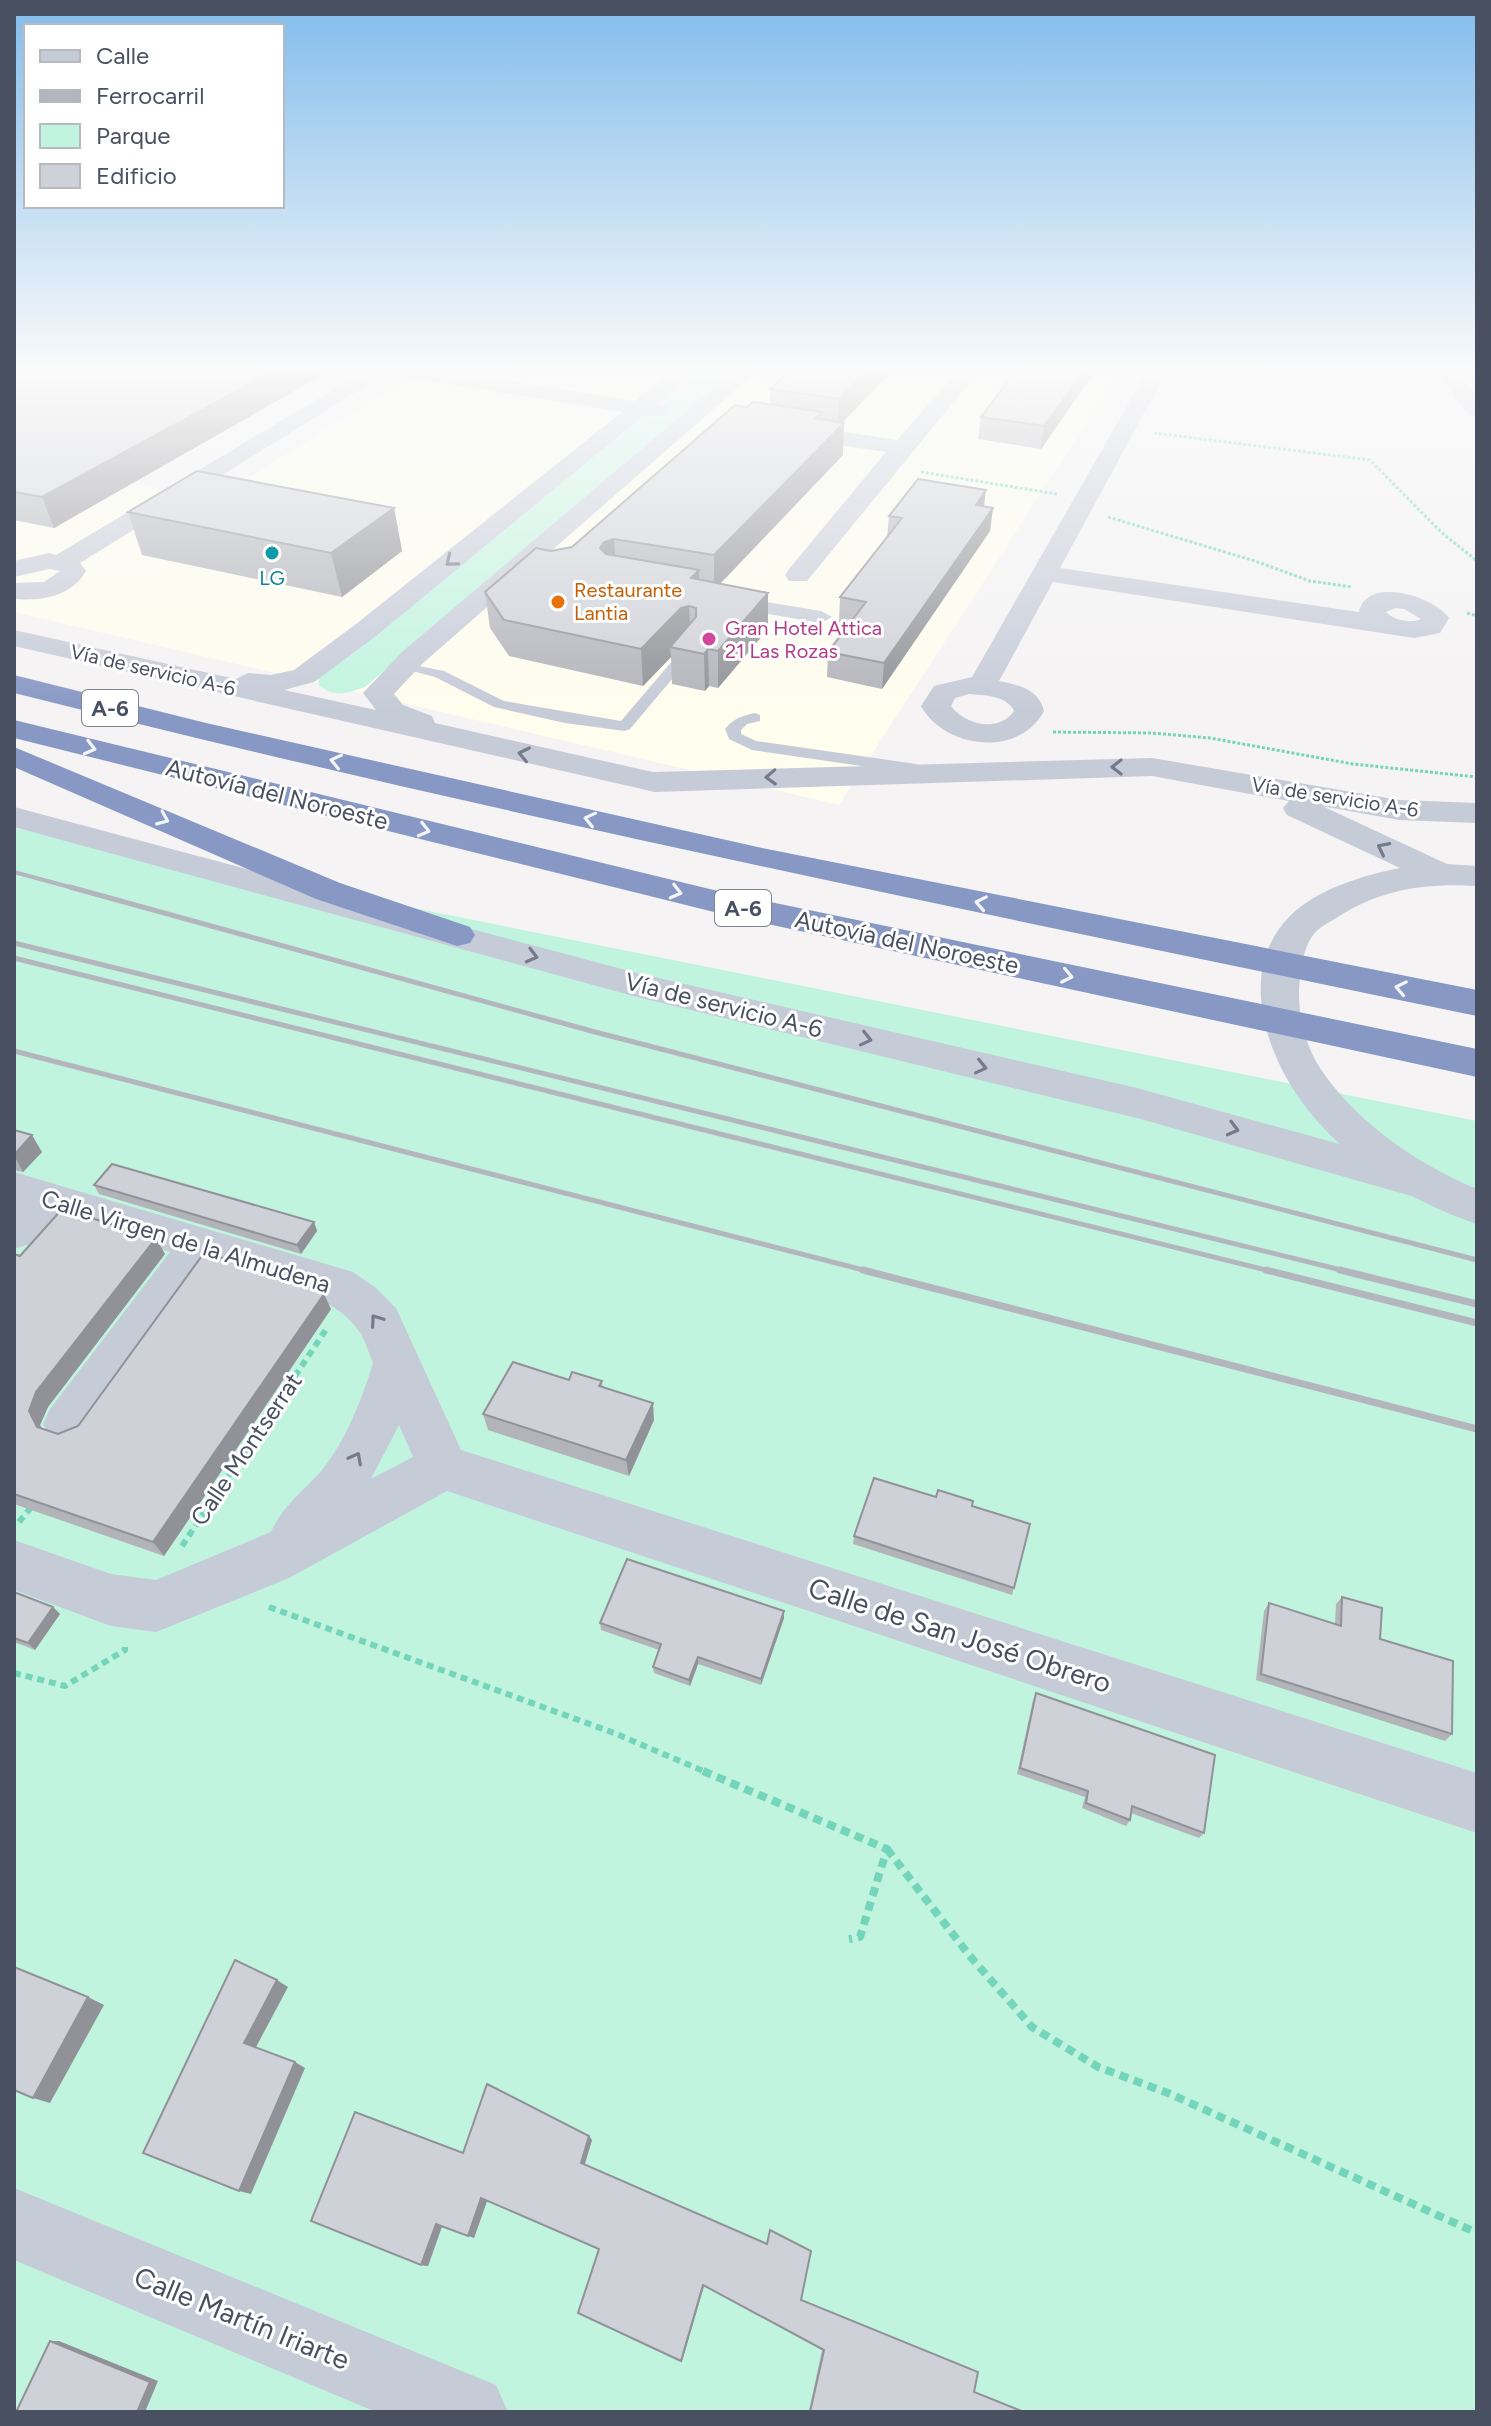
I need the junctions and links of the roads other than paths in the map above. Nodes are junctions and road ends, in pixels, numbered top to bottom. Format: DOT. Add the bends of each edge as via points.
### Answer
graph roads {
  1 [pos="192,484"];
  2 [pos="546,484"];
  3 [pos="615,484"];
  4 [pos="872,484"];
  5 [pos="1094,484"];
  6 [pos="61,563"];
  7 [pos="14,569"];
  8 [pos="1044,573"];
  9 [pos="798,575"];
  10 [pos="14,591"];
  11 [pos="704,597"];
  12 [pos="398,605"];
  13 [pos="462,615"];
  14 [pos="821,617"];
  15 [pos="1383,624"];
  16 [pos="366,630"];
  17 [pos="14,638"];
  18 [pos="429,644"];
  19 [pos="690,649"];
  20 [pos="404,667"];
  21 [pos="178,676"];
  22 [pos="14,684"];
  23 [pos="982,685"];
  24 [pos="755,718"];
  25 [pos="14,729"];
  26 [pos="484,745"];
  27 [pos="14,756"];
  28 [pos="933,771"];
  29 [pos="1194,774"];
  30 [pos="1477,813"];
  31 [pos="14,817"];
  32 [pos="1460,875"];
  33 [pos="457,935"];
  34 [pos="1477,1003"];
  35 [pos="1477,1063"];
  36 [pos="1436,1187"];
  37 [pos="30,1193"];
  38 [pos="1477,1207"];
  39 [pos="14,1232"];
  40 [pos="202,1243"];
  41 [pos="397,1363"];
  42 [pos="68,1424"];
  43 [pos="443,1467"];
  44 [pos="14,1565"];
  45 [pos="264,1581"];
  46 [pos="1477,1803"];
  47 [pos="14,2224"];
  48 [pos="469,2412"];
  1 -- 6 [label="street"];
  2 -- 12 [label="street, one-way"];
  3 -- 13 [label="street"];
  4 -- 9 [label="street"];
  5 -- 8 [label="street"];
  6 -- 7 [label="street"];
  6 -- 10 [label="street" via="73,571 64,583"];
  8 -- 15 [label="street"];
  8 -- 23 [label="street"];
  11 -- 14 [label="street"];
  12 -- 13 [label="street" via="419,619"];
  12 -- 16 [label="street"];
  13 -- 18 [label="street"];
  16 -- 18 [label="street" via="407,629"];
  16 -- 21 [label="street" via="304,676 271,684"];
  17 -- 21 [label="street, Vía de servicio A-6"];
  18 -- 20 [label="street"];
  19 -- 20 [label="lane" via="625,726 499,704 439,674"];
  20 -- 26 [label="street" via="378,693 392,711"];
  21 -- 26 [label="street, Vía de servicio A-6"];
  34 -- 22 [label="highway, Autovía del Noroeste / A-6, one-way" via="762,858"];
  23 -- 23 [label="street" via="944,692 936,706 938,714 970,731 1000,731 1024,722 1027,706 1011,691"];
  24 -- 28 [label="lane" via="742,721 733,729 734,736 752,745"];
  25 -- 35 [label="highway, Autovía del Noroeste / A-6, one-way" via="722,903"];
  28 -- 26 [label="street, Vía de servicio A-6, one-way" via="655,782"];
  27 -- 33 [label="highway, one-way" via="328,891"];
  29 -- 28 [label="street, Vía de servicio A-6, one-way" via="1138,767"];
  29 -- 30 [label="street, Vía de servicio A-6" via="1399,810"];
  32 -- 29 [label="street, Vía de servicio A-6, one-way" via="1391,853 1325,818"];
  31 -- 33 [label="street, Vía de servicio A-6"];
  32 -- 36 [label="street" via="1385,881 1338,899 1302,925 1284,959 1279,1001 1289,1048 1318,1096 1366,1145"];
  33 -- 36 [label="street, Vía de servicio A-6, one-way" via="637,985 1137,1103"];
  36 -- 38 [label="street"];
  37 -- 39 [label="street"];
  37 -- 40 [label="street, Calle Virgen de la Almudena"];
  41 -- 40 [label="street, Calle Virgen de la Almudena, one-way" via="379,1322 337,1285"];
  40 -- 42 [label="street"];
  41 -- 43 [label="street, Calle Virgen de la Almudena"];
  45 -- 41 [label="street, one-way" via="342,1484 384,1406"];
  43 -- 45 [label="street"];
  43 -- 46 [label="street, Calle de San José Obrero"];
  44 -- 45 [label="street" via="130,1624 156,1606"];
  47 -- 48 [label="street, Calle Martín Iriarte"];
}
